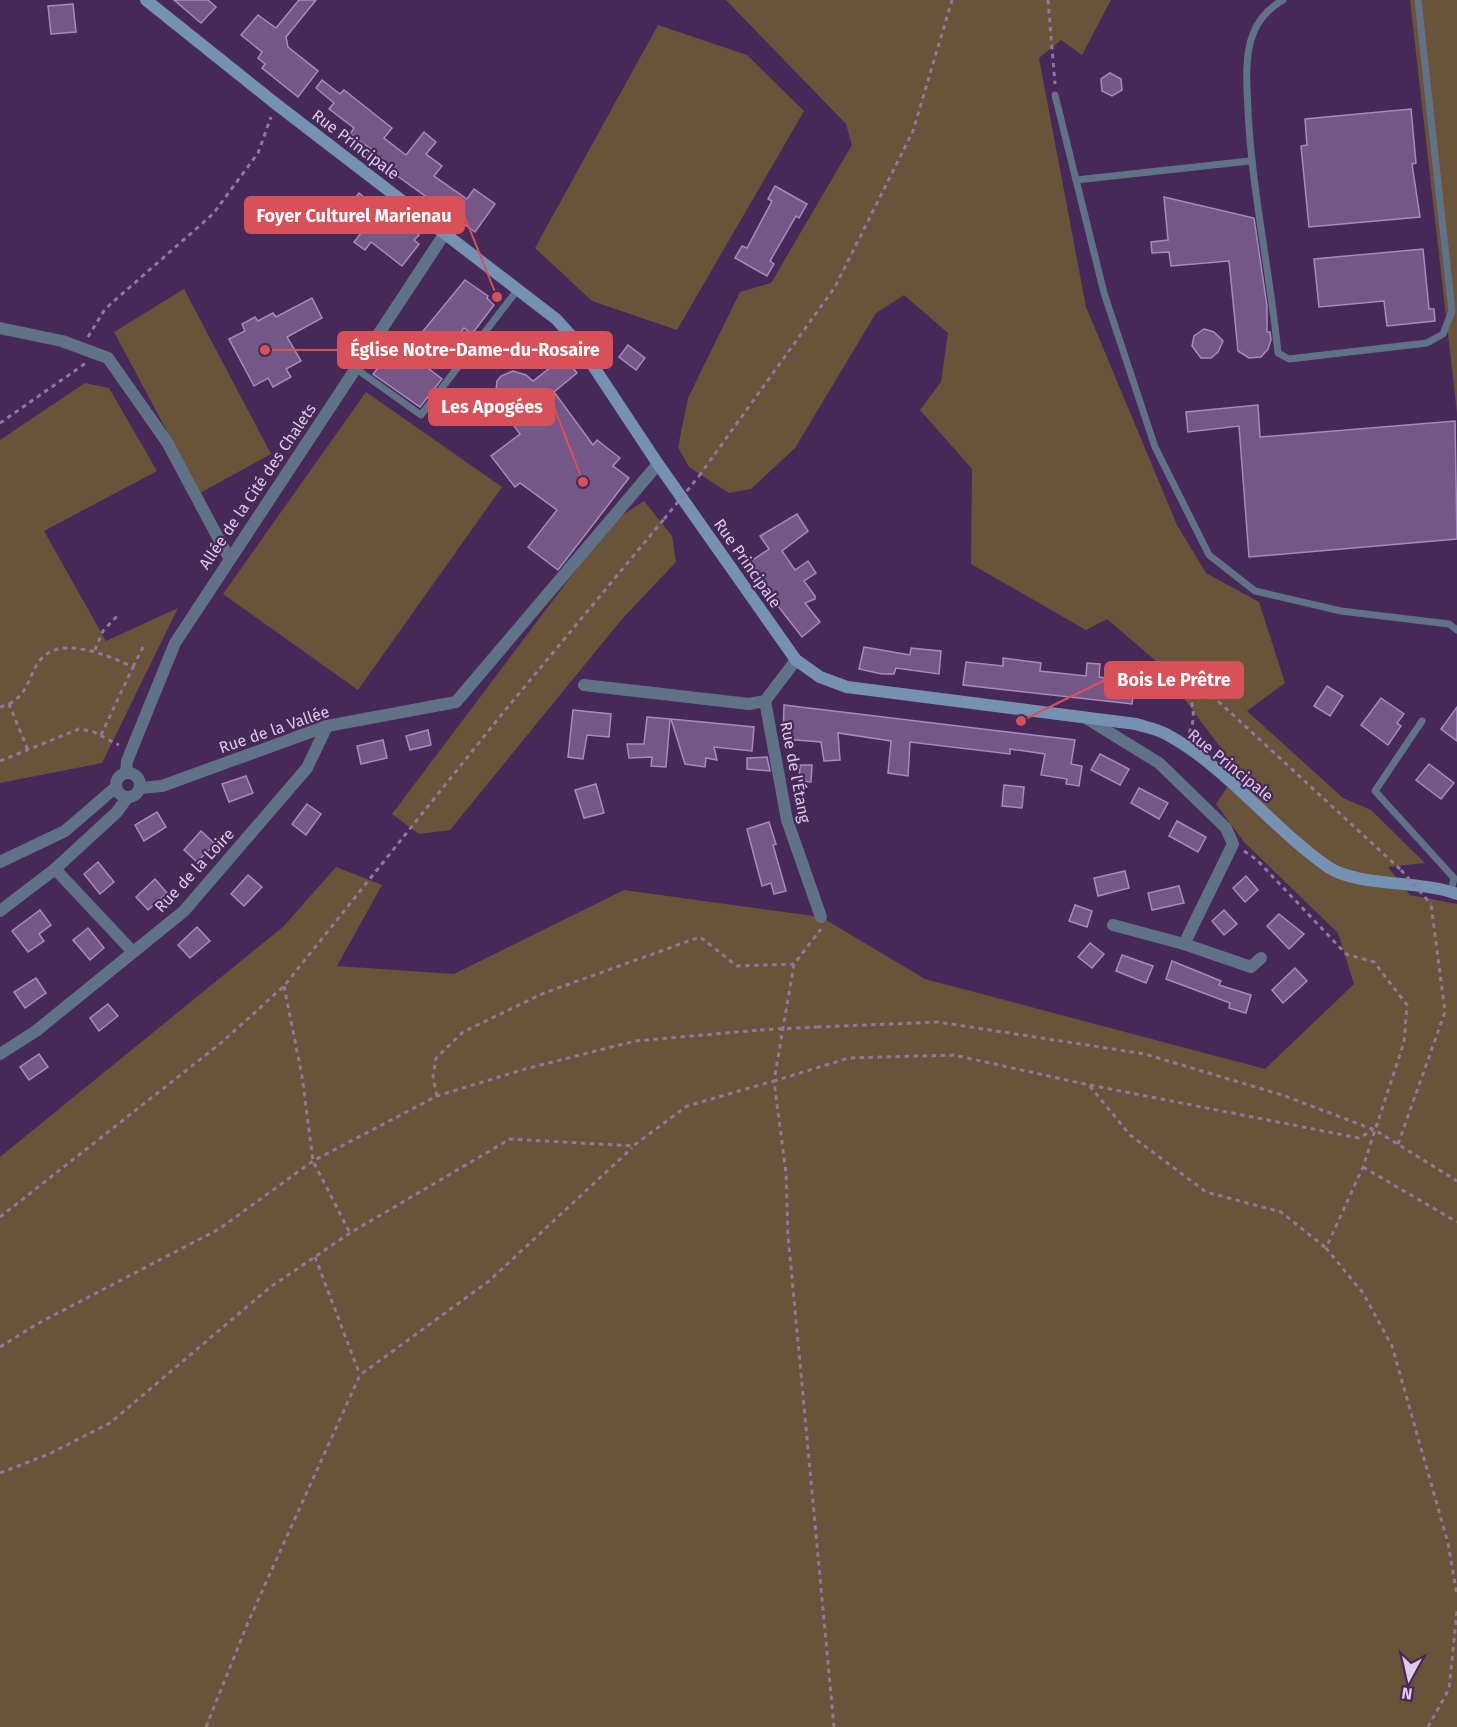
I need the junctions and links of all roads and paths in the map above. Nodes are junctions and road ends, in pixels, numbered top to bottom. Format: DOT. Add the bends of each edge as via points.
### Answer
graph roads {
  1 [pos="146,0"];
  2 [pos="952,0"];
  3 [pos="1048,0"];
  4 [pos="1282,0"];
  5 [pos="1418,0"];
  6 [pos="1055,95"];
  7 [pos="276,104"];
  8 [pos="1250,161"];
  9 [pos="1076,180"];
  10 [pos="445,233"];
  11 [pos="518,289"];
  12 [pos="0,328"];
  13 [pos="81,348"];
  14 [pos="93,357"];
  15 [pos="355,368"];
  16 [pos="0,423"];
  17 [pos="658,464"];
  18 [pos="229,558"];
  19 [pos="118,615"];
  20 [pos="1457,630"];
  21 [pos="143,647"];
  22 [pos="95,650"];
  23 [pos="796,660"];
  24 [pos="133,667"];
  25 [pos="584,685"];
  26 [pos="765,701"];
  27 [pos="9,704"];
  28 [pos="0,707"];
  29 [pos="1086,718"];
  30 [pos="1422,721"];
  31 [pos="327,726"];
  32 [pos="101,735"];
  33 [pos="1183,745"];
  34 [pos="28,750"];
  35 [pos="132,751"];
  36 [pos="0,761"];
  37 [pos="126,773"];
  38 [pos="116,787"];
  39 [pos="140,788"];
  40 [pos="127,798"];
  41 [pos="1233,844"];
  42 [pos="0,862"];
  43 [pos="55,869"];
  44 [pos="1454,893"];
  45 [pos="0,911"];
  46 [pos="821,917"];
  47 [pos="1113,926"];
  48 [pos="1184,944"];
  49 [pos="133,952"];
  50 [pos="1262,958"];
  51 [pos="794,964"];
  52 [pos="284,986"];
  53 [pos="0,1054"];
  54 [pos="774,1081"];
  55 [pos="1089,1085"];
  56 [pos="437,1096"];
  57 [pos="1375,1130"];
  58 [pos="1398,1144"];
  59 [pos="633,1146"];
  60 [pos="314,1161"];
  61 [pos="1363,1167"];
  62 [pos="1457,1181"];
  63 [pos="0,1217"];
  64 [pos="1457,1222"];
  65 [pos="350,1233"];
  66 [pos="1326,1248"];
  67 [pos="315,1257"];
  68 [pos="0,1347"];
  69 [pos="360,1375"];
  70 [pos="0,1473"];
  71 [pos="1457,1595"];
  72 [pos="1457,1611"];
  73 [pos="206,1727"];
  74 [pos="834,1727"];
  75 [pos="1428,1727"];
  1 -- 7 [label="main road, Rue Principale"];
  2 -- 52 [label="path, bridge" via="913,131 835,287 699,476"];
  3 -- 6 [label="path"];
  4 -- 8 [label="lane" via="1268,8 1253,34 1246,77"];
  5 -- 8 [label="lane" via="1452,310 1443,334 1427,343 1289,359 1278,353"];
  6 -- 9 [label="lane"];
  7 -- 10 [label="main road, Rue Principale"];
  7 -- 13 [label="path" via="258,153 213,214 105,309"];
  8 -- 9 [label="lane"];
  9 -- 20 [label="lane" via="1104,293 1155,447 1209,555 1255,591 1341,611 1449,624"];
  10 -- 11 [label="main road, Rue Principale"];
  10 -- 15 [label="street, Allée de la Cité des Chalets"];
  11 -- 15 [label="lane" via="421,415"];
  11 -- 17 [label="main road, Rue Principale" via="556,319 578,344"];
  12 -- 13 [label="street"];
  13 -- 14 [label="street"];
  14 -- 16 [label="path"];
  14 -- 18 [label="street" via="108,358 167,442"];
  15 -- 18 [label="street, Allée de la Cité des Chalets"];
  17 -- 23 [label="main road, Rue Principale"];
  17 -- 31 [label="street, Rue de la Vallée" via="456,702"];
  18 -- 35 [label="street, Allée de la Cité des Chalets" via="175,643"];
  19 -- 22 [label="path" via="103,631"];
  21 -- 24 [label="path"];
  22 -- 24 [label="path"];
  22 -- 27 [label="path" via="57,649 41,659 22,696"];
  23 -- 26 [label="street"];
  23 -- 29 [label="main road, Rue Principale" via="820,677 847,687"];
  24 -- 32 [label="path"];
  25 -- 26 [label="street" via="749,704"];
  26 -- 46 [label="street, Rue de l'Étang" via="787,820"];
  27 -- 28 [label="path"];
  27 -- 34 [label="path"];
  29 -- 33 [label="main road, Rue Principale" via="1136,724 1165,733"];
  29 -- 41 [label="street" via="1159,763 1226,828"];
  30 -- 44 [label="lane" via="1375,791 1454,878"];
  31 -- 39 [label="street, Rue de la Vallée" via="162,786"];
  31 -- 49 [label="street, Rue de la Loire" via="307,768 184,911"];
  32 -- 34 [label="path" via="80,729"];
  32 -- 35 [label="path"];
  33 -- 44 [label="main road, Rue Principale" via="1330,868 1364,879"];
  33 -- 58 [label="path, bridge" via="1193,723 1191,698 1184,686 1192,683 1218,701 1401,870 1431,904 1444,1012"];
  34 -- 36 [label="path"];
  35 -- 37 [label="street, Allée de la Cité des Chalets"];
  37 -- 38 [label="street" via="117,779"];
  37 -- 39 [label="street" via="135,775"];
  38 -- 40 [label="street" via="118,794"];
  38 -- 42 [label="street" via="65,831"];
  39 -- 40 [label="street, Rue de la Vallée" via="135,796"];
  40 -- 43 [label="street, Rue de la Vallée"];
  41 -- 48 [label="street"];
  41 -- 57 [label="path" via="1257,860 1346,954 1374,962 1407,1005 1404,1042"];
  43 -- 45 [label="street, Rue de la Vallée"];
  43 -- 49 [label="street"];
  46 -- 51 [label="path" via="823,927"];
  47 -- 48 [label="street"];
  48 -- 50 [label="street" via="1251,967"];
  49 -- 53 [label="street, Rue de la Loire"];
  51 -- 54 [label="path"];
  51 -- 56 [label="path" via="737,966 700,937 543,993 463,1032 436,1058 433,1077"];
  52 -- 60 [label="path"];
  52 -- 63 [label="path" via="221,1043"];
  54 -- 55 [label="path" via="849,1058 954,1055"];
  54 -- 59 [label="path" via="687,1106"];
  54 -- 74 [label="path" via="786,1173 788,1235"];
  55 -- 57 [label="path" via="1359,1138"];
  55 -- 66 [label="path" via="1130,1135 1206,1192 1281,1212"];
  56 -- 57 [label="path, bridge" via="635,1041 817,1026 938,1022 1145,1054 1282,1095"];
  56 -- 60 [label="path"];
  57 -- 58 [label="path"];
  57 -- 61 [label="path"];
  58 -- 62 [label="path"];
  59 -- 65 [label="path" via="510,1139"];
  59 -- 69 [label="path" via="489,1281"];
  60 -- 65 [label="path"];
  60 -- 68 [label="path" via="219,1229"];
  61 -- 64 [label="path"];
  61 -- 66 [label="path"];
  65 -- 67 [label="path"];
  66 -- 71 [label="path" via="1363,1293 1392,1346 1448,1543"];
  67 -- 69 [label="path"];
  67 -- 70 [label="path" via="269,1288 111,1423"];
  69 -- 73 [label="path" via="249,1620"];
  72 -- 75 [label="path" via="1449,1689"];
}
